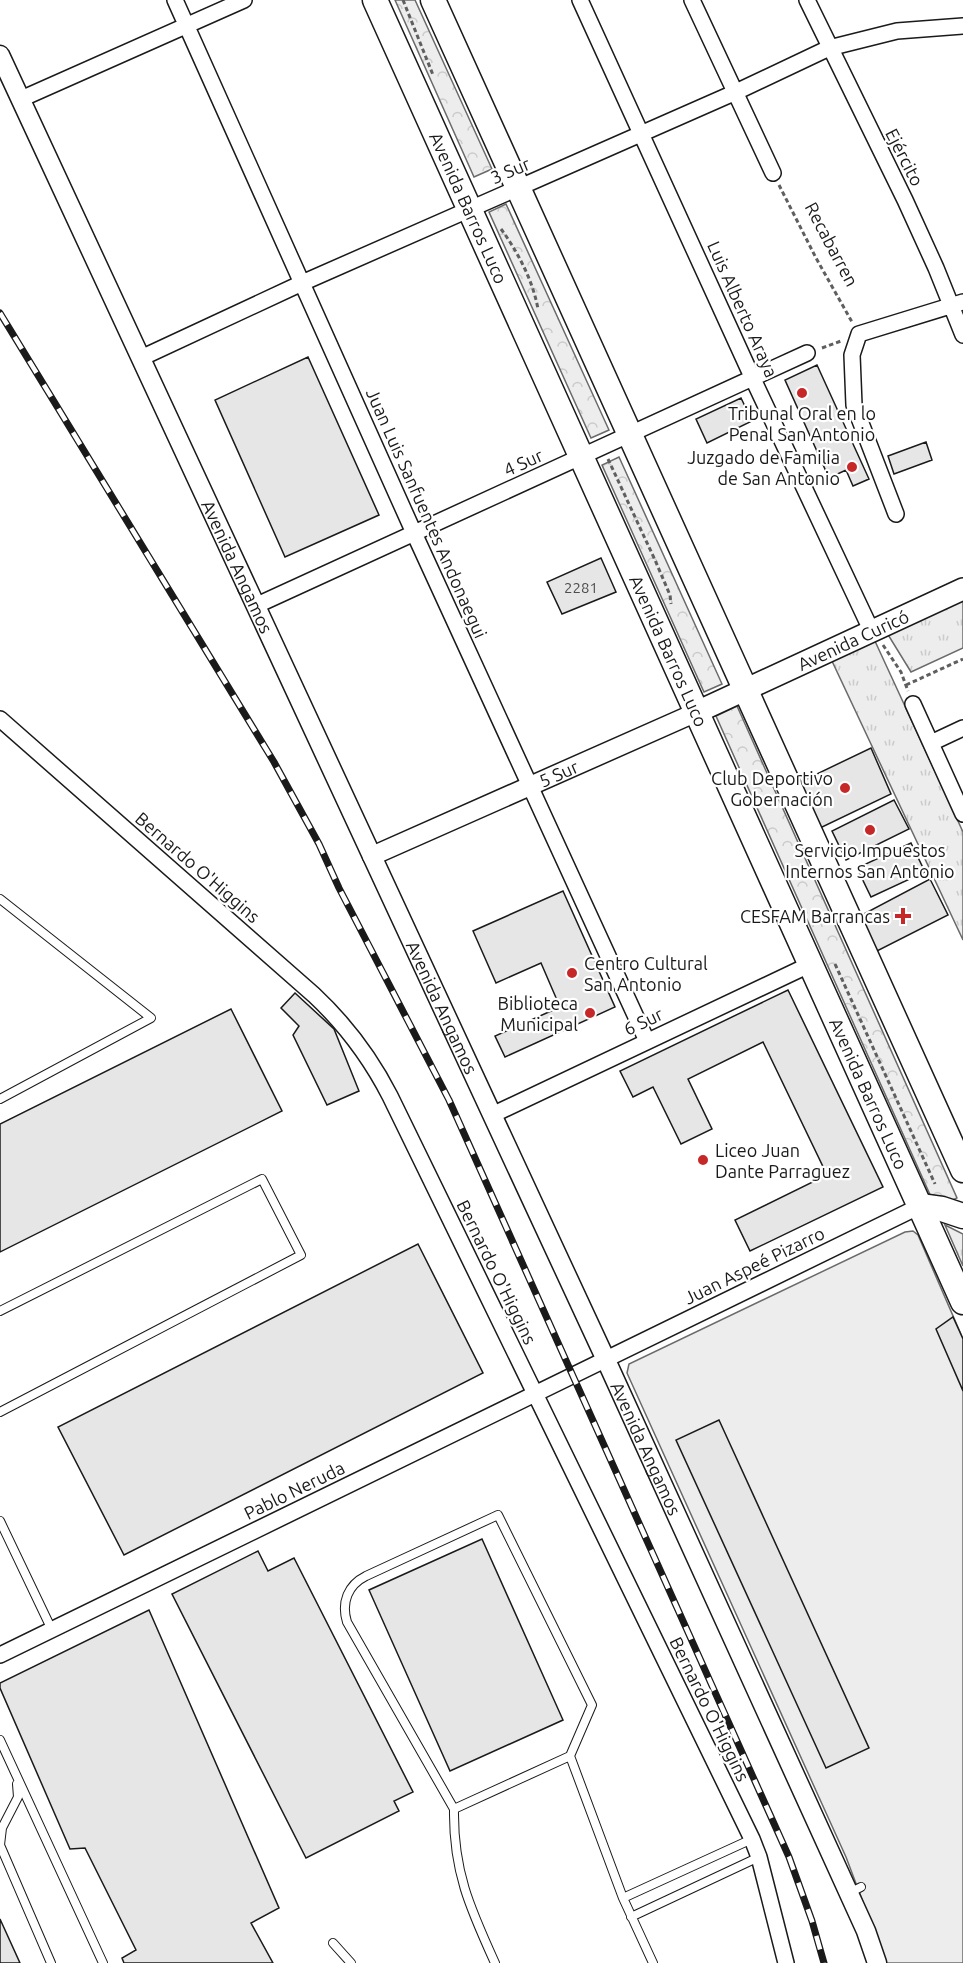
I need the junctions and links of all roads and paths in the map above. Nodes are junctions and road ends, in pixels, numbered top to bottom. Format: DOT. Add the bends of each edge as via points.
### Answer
graph roads {
  1 [pos="175,0"];
  2 [pos="243,0"];
  3 [pos="375,0"];
  4 [pos="432,0"];
  5 [pos="580,0"];
  6 [pos="693,0"];
  7 [pos="807,0"];
  8 [pos="186,26"];
  9 [pos="963,26"];
  10 [pos="829,48"];
  11 [pos="0,55"];
  12 [pos="736,92"];
  13 [pos="21,99"];
  14 [pos="642,134"];
  15 [pos="773,172"];
  16 [pos="518,188"];
  17 [pos="470,209"];
  18 [pos="302,283"];
  19 [pos="957,304"];
  20 [pos="859,334"];
  21 [pos="963,335"];
  22 [pos="807,353"];
  23 [pos="141,358"];
  24 [pos="753,379"];
  25 [pos="630,435"];
  26 [pos="592,452"];
  27 [pos="896,514"];
  28 [pos="414,533"];
  29 [pos="963,589"];
  30 [pos="255,606"];
  31 [pos="671,608"];
  32 [pos="872,632"];
  33 [pos="963,659"];
  34 [pos="902,672"];
  35 [pos="906,685"];
  36 [pos="745,690"];
  37 [pos="913,704"];
  38 [pos="697,712"];
  39 [pos="0,719"];
  40 [pos="963,728"];
  41 [pos="931,743"];
  42 [pos="530,786"];
  43 [pos="963,814"];
  44 [pos="372,856"];
  45 [pos="0,899"];
  46 [pos="811,964"];
  47 [pos="646,1041"];
  48 [pos="0,1099"];
  49 [pos="492,1115"];
  50 [pos="963,1169"];
  51 [pos="917,1201"];
  52 [pos="963,1216"];
  53 [pos="963,1302"];
  54 [pos="0,1311"];
  55 [pos="606,1360"];
  56 [pos="534,1395"];
  57 [pos="0,1412"];
  58 [pos="0,1521"];
  59 [pos="52,1630"];
  60 [pos="0,1655"];
  61 [pos="0,1740"];
  62 [pos="570,1756"];
  63 [pos="16,1776"];
  64 [pos="454,1809"];
  65 [pos="752,1839"];
  66 [pos="759,1857"];
  67 [pos="623,1898"];
  68 [pos="631,1917"];
  69 [pos="333,1943"];
  70 [pos="51,1963"];
  71 [pos="103,1963"];
  72 [pos="351,1963"];
  73 [pos="495,1963"];
  74 [pos="653,1963"];
  75 [pos="786,1963"];
  76 [pos="877,1963"];
  1 -- 8 [label="street, Juan Luis Sanfuentes Andonaegui"];
  2 -- 8 [label="street"];
  3 -- 17 [label="main road, Avenida Barros Luco"];
  4 -- 16 [label="main road"];
  5 -- 14 [label="street, Luis Alberto Araya"];
  6 -- 12 [label="street"];
  7 -- 10 [label="street, Ejército"];
  8 -- 13 [label="street"];
  8 -- 18 [label="street, Juan Luis Sanfuentes Andonaegui"];
  9 -- 10 [label="street, 3 Sur" via="897,31"];
  10 -- 12 [label="street, 3 Sur"];
  10 -- 19 [label="street, Ejército"];
  11 -- 13 [label="street, Avenida Angamos"];
  12 -- 14 [label="street, 3 Sur"];
  12 -- 15 [label="street"];
  13 -- 23 [label="street, Avenida Angamos"];
  14 -- 16 [label="street, 3 Sur"];
  14 -- 24 [label="street, Luis Alberto Araya"];
  15 -- 20 [label="path, Recabarren"];
  16 -- 17 [label="street, 3 Sur"];
  16 -- 25 [label="main road"];
  17 -- 18 [label="street, 3 Sur"];
  17 -- 26 [label="main road, Avenida Barros Luco"];
  18 -- 23 [label="street, 3 Sur"];
  18 -- 28 [label="street, Juan Luis Sanfuentes Andonaegui"];
  19 -- 20 [label="street"];
  19 -- 21 [label="street, Ejército"];
  20 -- 22 [label="path"];
  20 -- 27 [label="street" via="852,355 854,405"];
  22 -- 24 [label="street, 4 Sur"];
  23 -- 30 [label="street, Avenida Angamos"];
  24 -- 25 [label="street, 4 Sur"];
  24 -- 32 [label="street, Luis Alberto Araya"];
  25 -- 26 [label="street, 4 Sur"];
  25 -- 36 [label="main road"];
  26 -- 28 [label="street, 4 Sur"];
  26 -- 31 [label="path" via="655,560 670,595"];
  26 -- 38 [label="main road, Avenida Barros Luco"];
  28 -- 30 [label="street, 4 Sur"];
  28 -- 42 [label="street, Juan Luis Sanfuentes Andonaegui"];
  29 -- 32 [label="main road, Avenida Curicó"];
  30 -- 44 [label="street, Avenida Angamos"];
  32 -- 34 [label="path"];
  32 -- 36 [label="main road, Avenida Curicó"];
  33 -- 35 [label="path"];
  36 -- 38 [label="main road, 5 Sur"];
  36 -- 50 [label="main road"];
  37 -- 41 [label="street"];
  38 -- 42 [label="street, 5 Sur"];
  38 -- 46 [label="main road, Avenida Barros Luco"];
  39 -- 56 [label="street, Bernardo O'Higgins" via="314,995 350,1032 386,1089"];
  40 -- 41 [label="street"];
  41 -- 43 [label="street"];
  42 -- 44 [label="street, 5 Sur"];
  42 -- 47 [label="street, Juan Luis Sanfuentes Andonaegui"];
  44 -- 49 [label="street, Avenida Angamos"];
  45 -- 48 [label="lane" via="151,1018"];
  46 -- 47 [label="street, 6 Sur"];
  46 -- 51 [label="main road, Avenida Barros Luco"];
  47 -- 49 [label="street, 6 Sur"];
  49 -- 55 [label="street, Avenida Angamos"];
  50 -- 51 [label="path"];
  51 -- 52 [label="main road"];
  51 -- 53 [label="main road, Avenida Barros Luco"];
  51 -- 55 [label="street, Juan Aspeé Pizarro"];
  54 -- 57 [label="lane" via="262,1179 301,1255"];
  55 -- 56 [label="street, Pablo Neruda"];
  55 -- 76 [label="street, Avenida Angamos" via="855,1890"];
  56 -- 59 [label="street, Pablo Neruda"];
  56 -- 65 [label="street, Bernardo O'Higgins"];
  58 -- 59 [label="lane"];
  59 -- 60 [label="street, Pablo Neruda"];
  61 -- 63 [label="lane"];
  62 -- 64 [label="lane"];
  62 -- 64 [label="lane" via="592,1705 498,1515 360,1579 350,1589 345,1604 348,1622"];
  62 -- 67 [label="lane"];
  63 -- 70 [label="lane" via="18,1797 2,1828 0,1845"];
  63 -- 71 [label="lane"];
  64 -- 73 [label="lane" via="455,1849 463,1889"];
  65 -- 66 [label="street, Bernardo O'Higgins"];
  65 -- 67 [label="lane"];
  66 -- 68 [label="lane"];
  66 -- 75 [label="street, Bernardo O'Higgins"];
  67 -- 68 [label="lane"];
  68 -- 74 [label="lane"];
  69 -- 72 [label="lane"];
}
